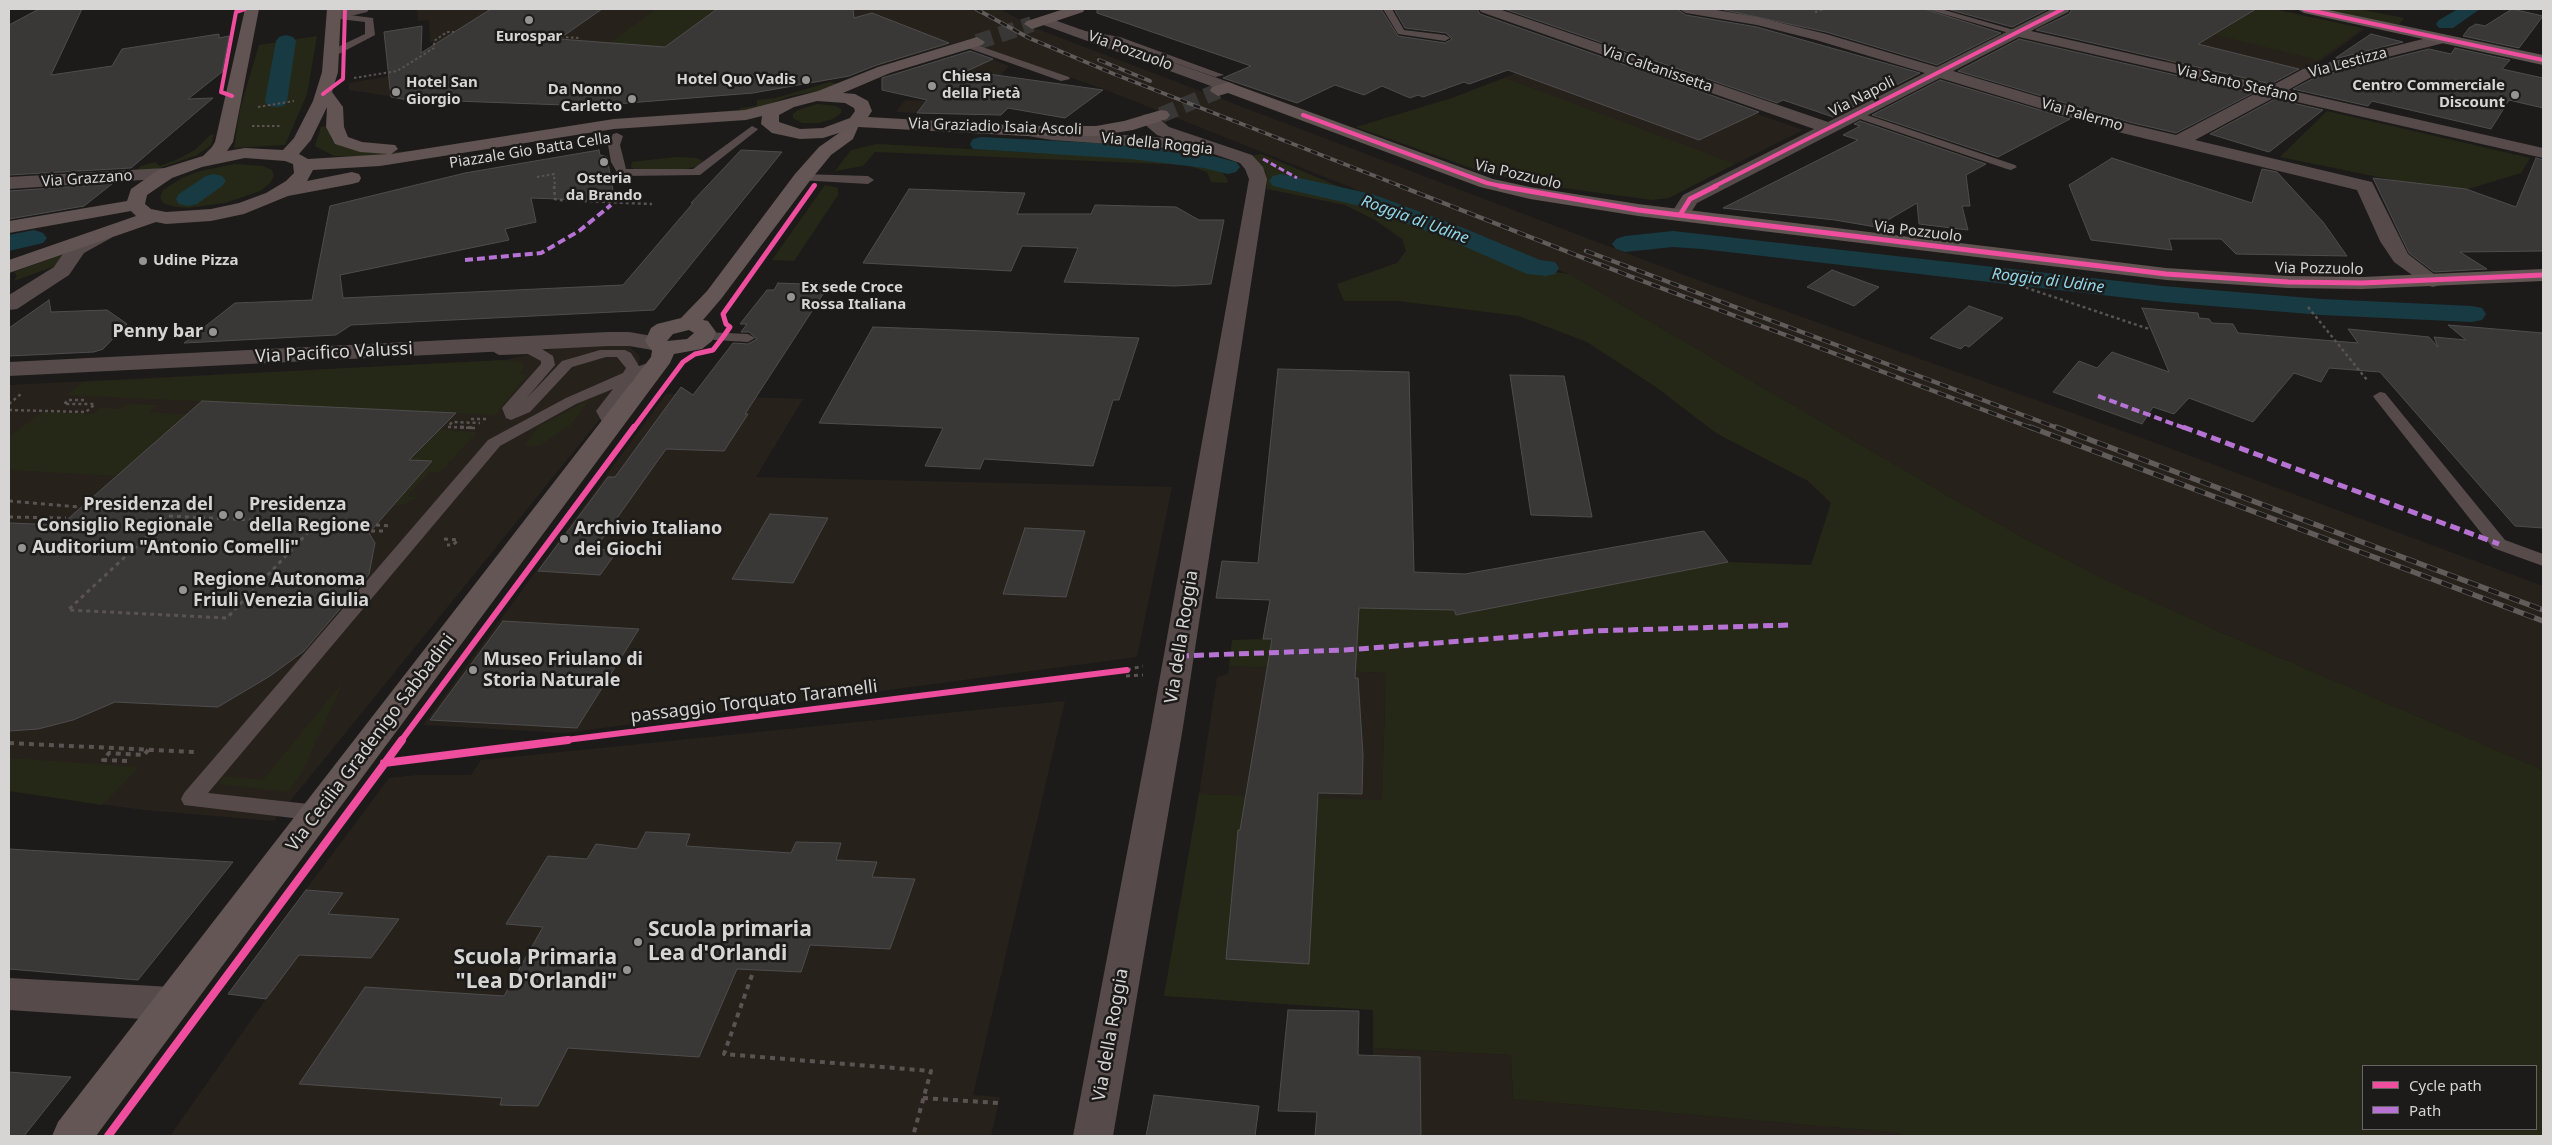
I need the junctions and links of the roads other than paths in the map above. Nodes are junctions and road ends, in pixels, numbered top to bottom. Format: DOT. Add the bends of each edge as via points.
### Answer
graph roads {
  1 [pos="252,9"];
  2 [pos="362,9"];
  3 [pos="1078,9"];
  4 [pos="1388,9"];
  5 [pos="1486,9"];
  6 [pos="1686,9"];
  7 [pos="1931,9"];
  8 [pos="2062,9"];
  9 [pos="2304,9"];
  10 [pos="334,12"];
  11 [pos="1037,22"];
  12 [pos="2016,32"];
  13 [pos="1445,38"];
  14 [pos="2443,39"];
  15 [pos="973,44"];
  16 [pos="331,54"];
  17 [pos="2543,60"];
  18 [pos="1938,72"];
  19 [pos="1065,79"];
  20 [pos="1222,84"];
  21 [pos="2270,91"];
  22 [pos="323,94"];
  23 [pos="817,96"];
  24 [pos="788,103"];
  25 [pos="1855,114"];
  26 [pos="1155,117"];
  27 [pos="853,123"];
  28 [pos="1828,128"];
  29 [pos="752,129"];
  30 [pos="778,129"];
  31 [pos="1026,131"];
  32 [pos="814,134"];
  33 [pos="540,135"];
  34 [pos="617,136"];
  35 [pos="2179,141"];
  36 [pos="825,150"];
  37 [pos="1227,152"];
  38 [pos="2543,153"];
  39 [pos="210,159"];
  40 [pos="295,160"];
  41 [pos="2011,167"];
  42 [pos="165,174"];
  43 [pos="802,178"];
  44 [pos="868,180"];
  45 [pos="9,183"];
  46 [pos="284,191"];
  47 [pos="135,205"];
  48 [pos="1680,215"];
  49 [pos="154,216"];
  50 [pos="9,227"];
  51 [pos="104,234"];
  52 [pos="9,267"];
  53 [pos="2543,275"];
  54 [pos="2433,281"];
  55 [pos="9,304"];
  56 [pos="696,330"];
  57 [pos="748,338"];
  58 [pos="608,339"];
  59 [pos="473,346"];
  60 [pos="660,352"];
  61 [pos="566,364"];
  62 [pos="9,369"];
  63 [pos="629,376"];
  64 [pos="2380,396"];
  65 [pos="611,426"];
  66 [pos="2543,560"];
  67 [pos="318,813"];
  68 [pos="9,994"];
  69 [pos="172,1004"];
  70 [pos="72,1136"];
  71 [pos="1093,1136"];
  1 -- 39 [label="main road" via="232,127 220,150"];
  2 -- 10 [label="street"];
  3 -- 11 [label="main road"];
  4 -- 13 [label="lane" via="1402,32"];
  5 -- 28 [label="street, Via Caltanissetta"];
  6 -- 18 [label="street, Via Palermo" via="1782,26"];
  7 -- 12 [label="lane, Via Santo Stefano"];
  8 -- 12 [label="street, Via Napoli"];
  9 -- 14 [label="main road"];
  10 -- 16 [label="main road"];
  10 -- 16 [label="lane" via="370,20 370,35"];
  11 -- 20 [label="street, Via Pozzuolo" via="1079,33"];
  12 -- 18 [label="street, Via Napoli"];
  12 -- 21 [label="street, Via Santo Stefano"];
  14 -- 17 [label="main road"];
  14 -- 21 [label="street, Via Lestizza" via="2309,72"];
  15 -- 19 [label="lane, Piazzale Gio Batta Cella"];
  15 -- 23 [label="main road, Piazzale Gio Batta Cella" via="884,70"];
  16 -- 22 [label="main road" via="330,72"];
  18 -- 25 [label="street, Via Napoli"];
  18 -- 35 [label="street, Via Palermo" via="2089,118"];
  20 -- 48 [label="main road, Via Pozzuolo" via="1487,183 1552,197"];
  21 -- 35 [label="street, Via Lestizza"];
  21 -- 38 [label="street, Via Santo Stefano"];
  22 -- 33 [label="main road" via="335,107 336,133 341,140 360,147 410,149"];
  22 -- 40 [label="main road" via="302,125 302,140"];
  23 -- 24 [label="main road, Piazzale Gio Batta Cella"];
  23 -- 27 [label="main road, Piazzale Gio Batta Cella" via="842,97 859,102 864,111"];
  24 -- 30 [label="main road, Piazzale Gio Batta Cella" via="769,116 770,124"];
  24 -- 33 [label="main road, Piazzale Gio Batta Cella" via="746,115 636,122"];
  25 -- 28 [label="street, Via Napoli"];
  25 -- 41 [label="lane, Via Napoli"];
  26 -- 31 [label="main road, Via Graziadio Isaia Ascoli" via="1096,131"];
  26 -- 37 [label="street, Via della Roggia" via="1163,131"];
  27 -- 31 [label="main road, Via Graziadio Isaia Ascoli"];
  27 -- 32 [label="main road, Piazzale Gio Batta Cella"];
  27 -- 36 [label="street" via="843,139"];
  28 -- 48 [label="street, Via Napoli" via="1690,198"];
  29 -- 30 [label="main road, Piazzale Gio Batta Cella"];
  29 -- 34 [label="main road, Piazzale Gio Batta Cella"];
  29 -- 34 [label="lane" via="696,173 622,172 614,145"];
  30 -- 32 [label="main road, Piazzale Gio Batta Cella"];
  31 -- 37 [label="street, Via della Roggia" via="1173,143"];
  32 -- 36 [label="street"];
  33 -- 40 [label="main road, Piazzale Gio Batta Cella" via="380,161"];
  34 -- 46 [label="main road, Piazzale Gio Batta Cella" via="427,168 346,178"];
  35 -- 54 [label="street, Via Palermo" via="2365,186 2401,258"];
  36 -- 43 [label="street"];
  37 -- 71 [label="street, Via della Roggia" via="1251,163 1258,179 1168,718"];
  39 -- 40 [label="main road, Piazzale Gio Batta Cella" via="262,153"];
  39 -- 42 [label="main road, Piazzale Gio Batta Cella"];
  40 -- 46 [label="main road, Piazzale Gio Batta Cella" via="303,174"];
  42 -- 45 [label="street, Via Grazzano"];
  42 -- 47 [label="main road, Piazzale Gio Batta Cella" via="138,193"];
  43 -- 44 [label="lane"];
  43 -- 56 [label="street" via="714,295"];
  46 -- 49 [label="main road, Piazzale Gio Batta Cella" via="259,203 211,215"];
  47 -- 49 [label="main road, Piazzale Gio Batta Cella" via="144,214"];
  47 -- 50 [label="main road"];
  48 -- 54 [label="main road, Via Pozzuolo" via="2166,274 2288,282"];
  49 -- 51 [label="main road"];
  51 -- 52 [label="main road"];
  51 -- 55 [label="street" via="76,249 62,271 49,281"];
  53 -- 54 [label="main road, Via Pozzuolo"];
  56 -- 57 [label="lane"];
  56 -- 60 [label="street" via="687,346"];
  58 -- 59 [label="street, Via Pacifico Valussi"];
  58 -- 60 [label="street, Via Pacifico Valussi" via="629,339"];
  58 -- 61 [label="lane"];
  59 -- 61 [label="lane" via="484,352 528,350 548,359 548,365 510,408 511,415 525,409"];
  59 -- 62 [label="street, Via Pacifico Valussi"];
  60 -- 63 [label="lane"];
  60 -- 65 [label="street, Via Cecilia Gradenigo Sabbadini"];
  61 -- 63 [label="lane" via="596,354 620,353 632,364"];
  63 -- 65 [label="lane" via="604,411"];
  63 -- 67 [label="lane" via="532,420 494,443 191,799"];
  64 -- 66 [label="lane" via="2499,544"];
  65 -- 67 [label="street, Via Cecilia Gradenigo Sabbadini"];
  67 -- 69 [label="street, Via Cecilia Gradenigo Sabbadini"];
  68 -- 69 [label="street"];
  69 -- 70 [label="street, Via Cecilia Gradenigo Sabbadini"];
}
